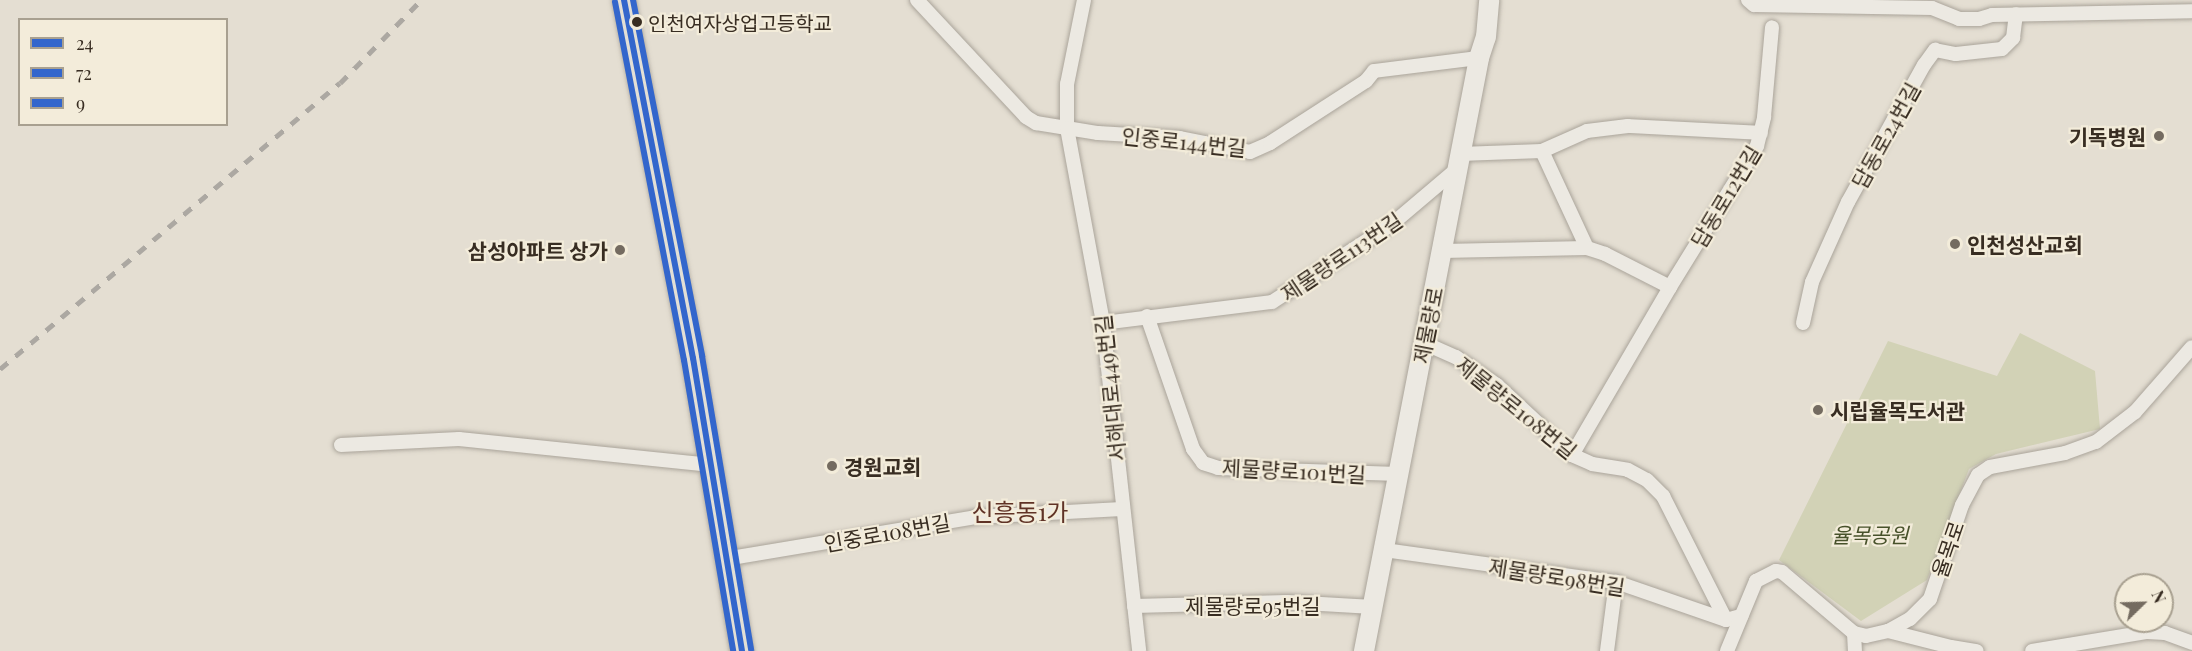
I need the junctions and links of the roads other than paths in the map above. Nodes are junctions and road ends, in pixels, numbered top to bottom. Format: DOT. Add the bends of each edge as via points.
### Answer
graph roads {
  1 [pos="624,0"];
  2 [pos="917,0"];
  3 [pos="1084,0"];
  4 [pos="1489,0"];
  5 [pos="1748,0"];
  6 [pos="2192,10"];
  7 [pos="2016,14"];
  8 [pos="1772,27"];
  9 [pos="1479,58"];
  10 [pos="1067,128"];
  11 [pos="1761,133"];
  12 [pos="1542,151"];
  13 [pos="1459,161"];
  14 [pos="1587,248"];
  15 [pos="1442,251"];
  16 [pos="1670,287"];
  17 [pos="1147,316"];
  18 [pos="1103,323"];
  19 [pos="1803,323"];
  20 [pos="1424,343"];
  21 [pos="2192,347"];
  22 [pos="341,445"];
  23 [pos="1572,454"];
  24 [pos="709,465"];
  25 [pos="1399,474"];
  26 [pos="1122,509"];
  27 [pos="1384,550"];
  28 [pos="725,559"];
  29 [pos="1616,582"];
  30 [pos="1134,606"];
  31 [pos="1373,607"];
  32 [pos="1741,616"];
  33 [pos="1726,620"];
  34 [pos="1888,631"];
  35 [pos="1854,633"];
  36 [pos="2192,643"];
  37 [pos="742,651"];
  38 [pos="1139,651"];
  39 [pos="1364,651"];
  40 [pos="1607,651"];
  41 [pos="1727,651"];
  42 [pos="1855,651"];
  43 [pos="1977,651"];
  44 [pos="2032,651"];
  1 -- 24 [label="main road" via="693,358"];
  2 -- 10 [label="street, 인중로144번길" via="1026,117 1036,123"];
  3 -- 10 [label="street, 서해대로449번길" via="1067,84"];
  4 -- 9 [label="main road, 제물량로" via="1486,37"];
  5 -- 7 [label="street" via="1754,5 1932,8 1959,19"];
  6 -- 7 [label="street"];
  7 -- 19 [label="street, 답동로24번길" via="2013,38 2002,49 1956,54 1935,50 1924,65 1848,202 1812,282"];
  8 -- 11 [label="street, 답동로12번길"];
  9 -- 10 [label="street, 인중로144번길" via="1374,71 1366,81 1250,152 1180,138"];
  9 -- 13 [label="main road, 제물량로"];
  10 -- 18 [label="street, 서해대로449번길"];
  11 -- 12 [label="street" via="1628,126 1587,131"];
  11 -- 16 [label="street, 답동로12번길" via="1757,146"];
  12 -- 13 [label="street"];
  12 -- 14 [label="street"];
  13 -- 15 [label="main road, 제물량로"];
  13 -- 17 [label="street, 제물량로113번길" via="1392,224 1272,302"];
  14 -- 15 [label="street"];
  14 -- 16 [label="street"];
  15 -- 20 [label="main road, 제물량로"];
  16 -- 23 [label="street, 답동로12번길"];
  17 -- 18 [label="street, 제물량로113번길"];
  17 -- 25 [label="street, 제물량로101번길" via="1192,449 1203,463 1218,468"];
  18 -- 26 [label="street, 서해대로449번길"];
  20 -- 23 [label="street, 제물량로108번길" via="1456,357 1497,386"];
  20 -- 25 [label="main road, 제물량로"];
  21 -- 34 [label="street, 율목로" via="2135,412 2096,442 2066,453 1990,466 1978,475 1962,505 1930,599 1910,619"];
  22 -- 24 [label="street" via="459,438"];
  23 -- 33 [label="street, 제물량로108번길" via="1592,464 1628,470 1647,480 1663,496"];
  24 -- 28 [label="main road"];
  25 -- 27 [label="main road, 제물량로"];
  26 -- 28 [label="street, 인중로108번길" via="975,517"];
  26 -- 30 [label="street, 서해대로449번길"];
  27 -- 29 [label="street, 제물량로98번길"];
  27 -- 31 [label="main road, 제물량로"];
  28 -- 37 [label="main road"];
  29 -- 33 [label="street, 제물량로98번길"];
  29 -- 40 [label="street"];
  30 -- 31 [label="street, 제물량로95번길" via="1287,602"];
  30 -- 38 [label="street, 서해대로449번길"];
  31 -- 39 [label="main road, 제물량로"];
  32 -- 33 [label="street"];
  32 -- 35 [label="street" via="1756,581 1776,571"];
  32 -- 41 [label="street"];
  34 -- 35 [label="street, 율목로" via="1866,636"];
  34 -- 43 [label="street"];
  35 -- 42 [label="street"];
  36 -- 44 [label="street" via="2165,633 2147,632"];
}
